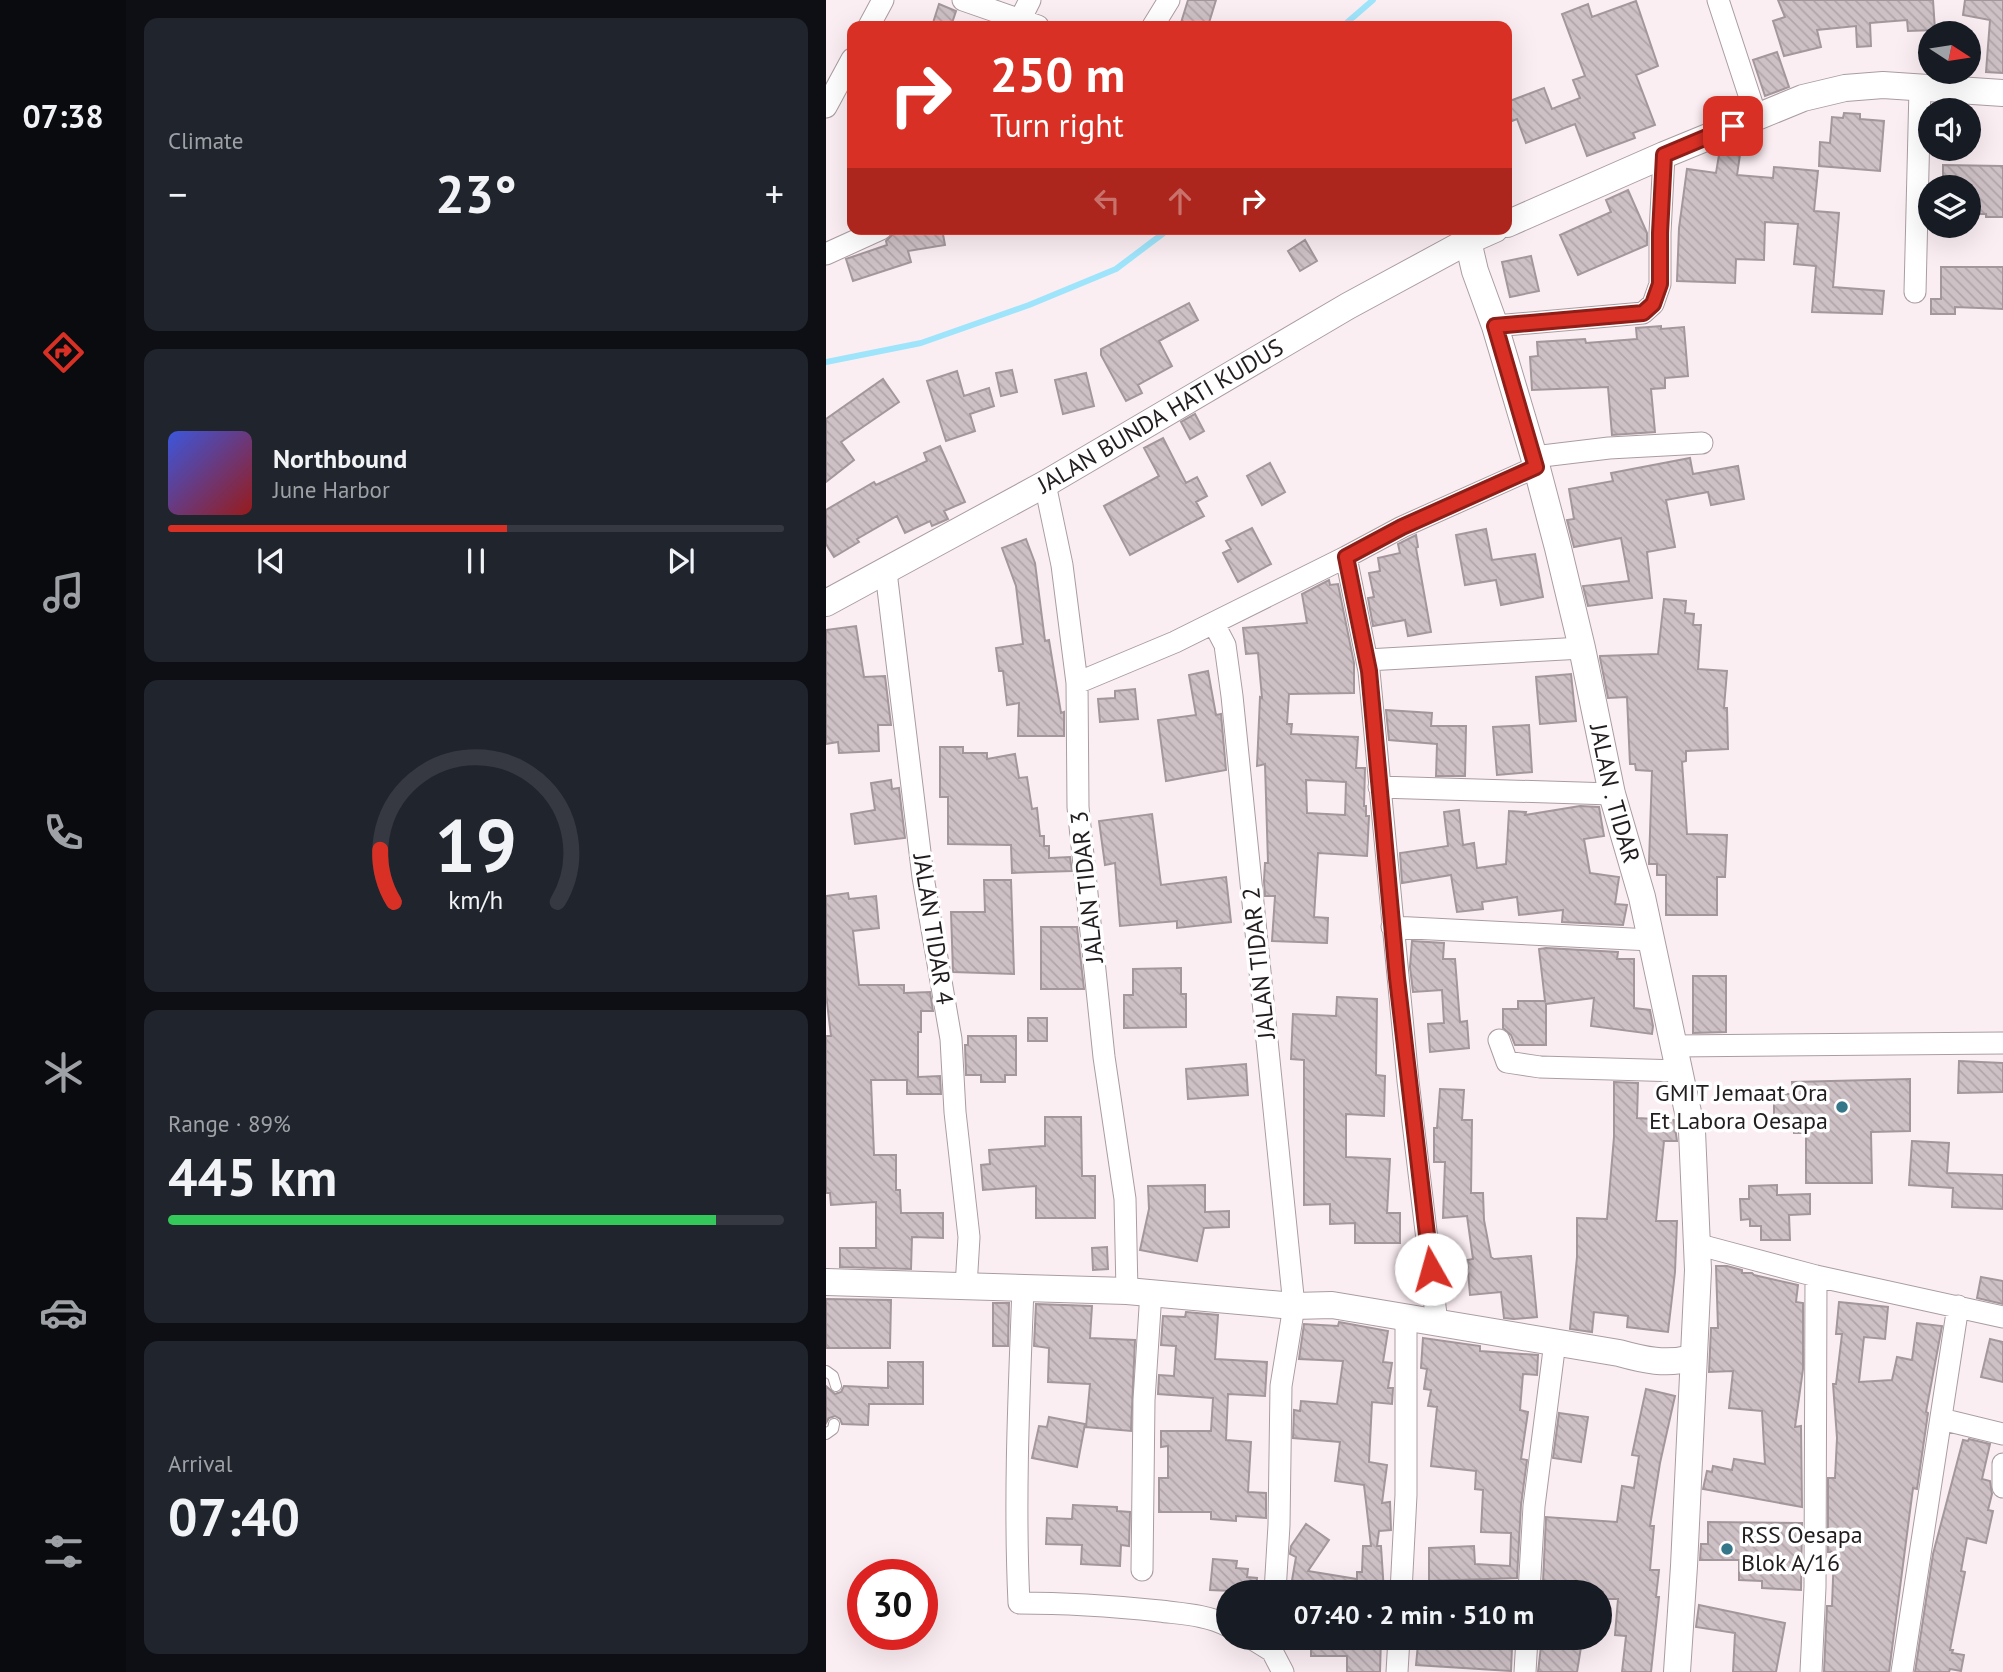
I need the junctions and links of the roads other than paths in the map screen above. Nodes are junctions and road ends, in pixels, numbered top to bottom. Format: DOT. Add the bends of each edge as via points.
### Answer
graph roads {
  1 [pos="883,0"];
  2 [pos="963,0"];
  3 [pos="1030,0"];
  4 [pos="1169,0"];
  5 [pos="1718,0"];
  6 [pos="872,21"];
  7 [pos="1017,21"];
  8 [pos="1026,21"];
  9 [pos="1156,21"];
  10 [pos="847,68"];
  11 [pos="1920,89"];
  12 [pos="2003,93"];
  13 [pos="826,107"];
  14 [pos="1756,116"];
  15 [pos="1664,155"];
  16 [pos="1512,222"];
  17 [pos="868,235"];
  18 [pos="1482,235"];
  19 [pos="1468,241"];
  20 [pos="826,254"];
  21 [pos="1914,292"];
  22 [pos="1495,326"];
  23 [pos="1702,443"];
  24 [pos="1535,462"];
  25 [pos="1045,484"];
  26 [pos="1346,557"];
  27 [pos="886,572"];
  28 [pos="826,603"];
  29 [pos="1214,624"];
  30 [pos="1582,648"];
  31 [pos="1367,660"];
  32 [pos="1077,683"];
  33 [pos="1379,787"];
  34 [pos="1612,794"];
  35 [pos="1392,927"];
  36 [pos="1651,940"];
  37 [pos="1499,1040"];
  38 [pos="2003,1043"];
  39 [pos="1678,1059"];
  40 [pos="1696,1244"];
  41 [pos="1816,1276"];
  42 [pos="826,1282"];
  43 [pos="966,1287"];
  44 [pos="1023,1288"];
  45 [pos="1139,1292"];
  46 [pos="1294,1306"];
  47 [pos="1958,1306"];
  48 [pos="2003,1317"];
  49 [pos="1406,1318"];
  50 [pos="1437,1323"];
  51 [pos="1555,1342"];
  52 [pos="1692,1357"];
  53 [pos="826,1371"];
  54 [pos="835,1386"];
  55 [pos="1941,1419"];
  56 [pos="834,1424"];
  57 [pos="826,1434"];
  58 [pos="2003,1434"];
  59 [pos="2003,1464"];
  60 [pos="2003,1487"];
  61 [pos="1142,1570"];
  62 [pos="1276,1580"];
  63 [pos="1402,1580"];
  64 [pos="1531,1580"];
  65 [pos="1216,1620"];
  66 [pos="1275,1650"];
  67 [pos="1398,1650"];
  68 [pos="1526,1650"];
  69 [pos="1283,1672"];
  70 [pos="1397,1672"];
  71 [pos="1525,1672"];
  72 [pos="1677,1672"];
  73 [pos="1811,1672"];
  74 [pos="1902,1672"];
  1 -- 6 [label="street"];
  2 -- 7 [label="street"];
  3 -- 8 [label="street"];
  4 -- 9 [label="street"];
  5 -- 14 [label="street"];
  10 -- 13 [label="street"];
  11 -- 12 [label="street"];
  11 -- 14 [label="street" via="1883,85 1845,88"];
  11 -- 21 [label="street"];
  14 -- 15 [label="street"];
  15 -- 16 [label="street"];
  15 -- 22 [label="street" via="1660,284 1653,304 1643,313"];
  17 -- 20 [label="street"];
  18 -- 19 [label="street, JALAN BUNDA HATI KUDUS"];
  19 -- 22 [label="street, JALAN . TIDAR"];
  19 -- 25 [label="street, JALAN BUNDA HATI KUDUS" via="1325,319"];
  22 -- 24 [label="street, JALAN . TIDAR"];
  23 -- 24 [label="street" via="1609,448"];
  24 -- 26 [label="street"];
  24 -- 30 [label="street, JALAN . TIDAR"];
  25 -- 27 [label="street, JALAN BUNDA HATI KUDUS"];
  25 -- 32 [label="street, JALAN TIDAR 3" via="1062,565"];
  26 -- 29 [label="street"];
  26 -- 31 [label="street"];
  27 -- 28 [label="street, JALAN BUNDA HATI KUDUS"];
  27 -- 43 [label="street, JALAN TIDAR 4" via="923,877 951,1039 969,1237"];
  29 -- 32 [label="street"];
  29 -- 46 [label="street, JALAN TIDAR 2" via="1225,645 1232,696"];
  30 -- 31 [label="street"];
  30 -- 34 [label="street, JALAN . TIDAR"];
  31 -- 33 [label="street"];
  32 -- 45 [label="street, JALAN TIDAR 3" via="1078,807 1104,1058"];
  33 -- 34 [label="street"];
  33 -- 35 [label="street"];
  34 -- 36 [label="street, JALAN . TIDAR"];
  35 -- 36 [label="street"];
  35 -- 50 [label="street"];
  36 -- 39 [label="street, JALAN . TIDAR"];
  37 -- 39 [label="street" via="1507,1062 1540,1067"];
  38 -- 39 [label="street"];
  39 -- 40 [label="street, JALAN . TIDAR" via="1692,1131"];
  40 -- 41 [label="street"];
  40 -- 52 [label="street, JALAN . TIDAR"];
  41 -- 47 [label="street"];
  41 -- 73 [label="street"];
  42 -- 43 [label="street"];
  43 -- 44 [label="street"];
  44 -- 45 [label="street"];
  44 -- 65 [label="street" via="1019,1603 1104,1605"];
  45 -- 46 [label="street"];
  45 -- 61 [label="street, JALAN TIDAR 3" via="1144,1400"];
  46 -- 49 [label="street" via="1332,1305"];
  46 -- 62 [label="street, JALAN TIDAR 2" via="1281,1386"];
  47 -- 48 [label="street"];
  47 -- 55 [label="street"];
  49 -- 50 [label="street"];
  49 -- 63 [label="street"];
  50 -- 51 [label="street"];
  51 -- 52 [label="street" via="1671,1363"];
  51 -- 64 [label="street" via="1534,1506"];
  52 -- 72 [label="street, JALAN . TIDAR"];
  53 -- 54 [label="lane"];
  55 -- 58 [label="street"];
  55 -- 74 [label="street"];
  56 -- 57 [label="lane"];
  59 -- 60 [label="street"];
  66 -- 69 [label="street"];
  67 -- 70 [label="street"];
  68 -- 71 [label="street"];
}
